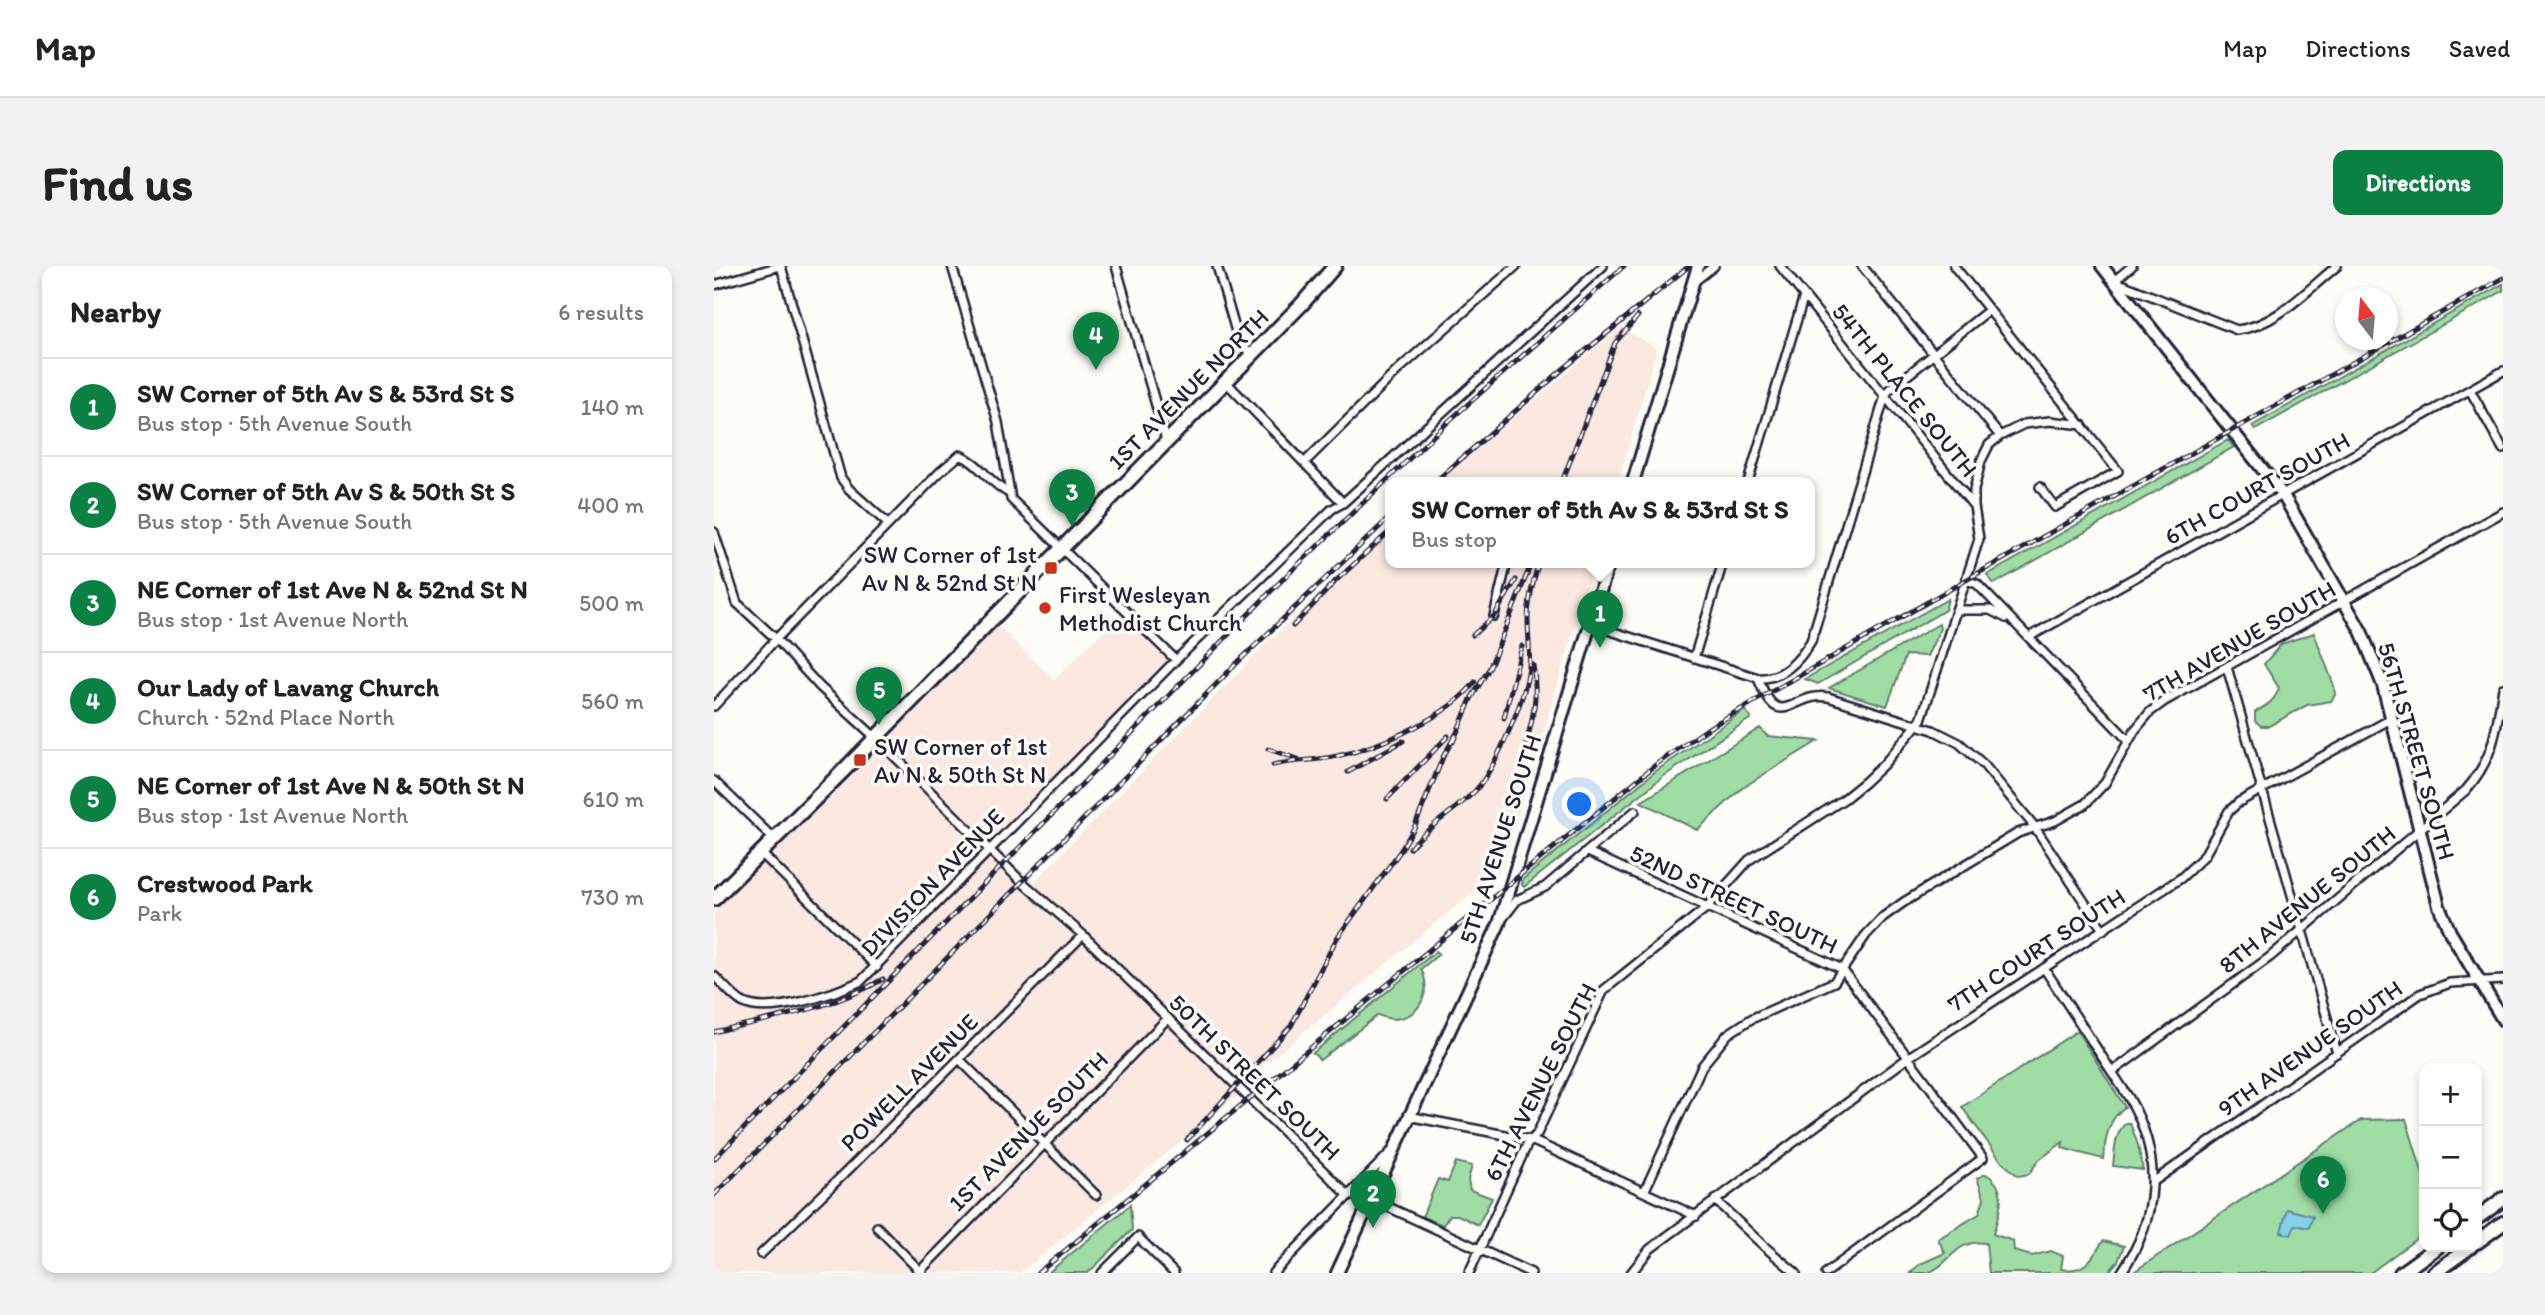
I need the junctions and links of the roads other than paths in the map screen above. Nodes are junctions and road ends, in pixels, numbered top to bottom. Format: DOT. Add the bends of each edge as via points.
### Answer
graph roads {
  1 [pos="781,266"];
  2 [pos="952,266"];
  3 [pos="1116,266"];
  4 [pos="1217,266"];
  5 [pos="1335,266"];
  6 [pos="1516,266"];
  7 [pos="1603,266"];
  8 [pos="1698,266"];
  9 [pos="1714,266"];
  10 [pos="1780,266"];
  11 [pos="1863,266"];
  12 [pos="1954,266"];
  13 [pos="2102,266"];
  14 [pos="2132,266"];
  15 [pos="2337,266"];
  16 [pos="2114,281"];
  17 [pos="1695,282"];
  18 [pos="714,285"];
  19 [pos="1804,296"];
  20 [pos="1989,310"];
  21 [pos="1251,354"];
  22 [pos="1934,354"];
  23 [pos="2503,371"];
  24 [pos="1225,380"];
  25 [pos="2470,390"];
  26 [pos="1885,396"];
  27 [pos="2082,425"];
  28 [pos="2000,436"];
  29 [pos="1166,440"];
  30 [pos="2503,449"];
  31 [pos="1305,462"];
  32 [pos="1635,477"];
  33 [pos="1750,477"];
  34 [pos="2040,487"];
  35 [pos="1009,493"];
  36 [pos="2283,495"];
  37 [pos="1343,503"];
  38 [pos="1974,506"];
  39 [pos="2503,512"];
  40 [pos="888,524"];
  41 [pos="714,532"];
  42 [pos="1062,547"];
  43 [pos="1506,568"];
  44 [pos="1607,568"];
  45 [pos="1721,568"];
  46 [pos="1966,580"];
  47 [pos="2344,602"];
  48 [pos="1956,610"];
  49 [pos="1494,615"];
  50 [pos="2012,621"];
  51 [pos="1589,624"];
  52 [pos="2029,637"];
  53 [pos="776,639"];
  54 [pos="1694,659"];
  55 [pos="1176,660"];
  56 [pos="2227,667"];
  57 [pos="1758,678"];
  58 [pos="2503,688"];
  59 [pos="714,706"];
  60 [pos="2391,719"];
  61 [pos="1918,725"];
  62 [pos="876,738"];
  63 [pos="2128,740"];
  64 [pos="714,781"];
  65 [pos="2262,789"];
  66 [pos="1635,811"];
  67 [pos="2034,826"];
  68 [pos="2419,832"];
  69 [pos="773,838"];
  70 [pos="990,850"];
  71 [pos="760,852"];
  72 [pos="1588,852"];
  73 [pos="714,898"];
  74 [pos="1706,908"];
  75 [pos="1499,924"];
  76 [pos="2103,930"];
  77 [pos="2302,930"];
  78 [pos="1083,935"];
  79 [pos="877,967"];
  80 [pos="2044,968"];
  81 [pos="1842,970"];
  82 [pos="714,975"];
  83 [pos="2479,981"];
  84 [pos="2503,981"];
  85 [pos="1168,1018"];
  86 [pos="2503,1020"];
  87 [pos="2337,1053"];
  88 [pos="1909,1057"];
  89 [pos="959,1059"];
  90 [pos="2112,1072"];
  91 [pos="1408,1116"];
  92 [pos="1531,1140"];
  93 [pos="1044,1145"];
  94 [pos="1393,1151"];
  95 [pos="2153,1182"];
  96 [pos="1644,1192"];
  97 [pos="1096,1195"];
  98 [pos="1349,1195"];
  99 [pos="1371,1199"];
  100 [pos="2503,1199"];
  101 [pos="1715,1200"];
  102 [pos="2482,1214"];
  103 [pos="1696,1216"];
  104 [pos="2503,1223"];
  105 [pos="877,1227"];
  106 [pos="2482,1238"];
  107 [pos="1480,1250"];
  108 [pos="2430,1252"];
  109 [pos="2463,1252"];
  110 [pos="761,1254"];
  111 [pos="920,1272"];
  112 [pos="1102,1273"];
  113 [pos="1174,1273"];
  114 [pos="1273,1273"];
  115 [pos="1338,1273"];
  116 [pos="1469,1273"];
  117 [pos="1531,1273"];
  118 [pos="1631,1273"];
  119 [pos="1796,1273"];
  120 [pos="1826,1273"];
  121 [pos="2121,1273"];
  122 [pos="2401,1273"];
  123 [pos="2434,1273"];
  1 -- 18 [label="street"];
  1 -- 40 [label="street" via="841,478"];
  2 -- 35 [label="street" via="998,422"];
  3 -- 29 [label="street"];
  4 -- 21 [label="street" via="1240,342"];
  5 -- 21 [label="main road, 1ST AVENUE NORTH"];
  6 -- 31 [label="street" via="1398,370"];
  7 -- 37 [label="street, DIVISION AVENUE"];
  8 -- 17 [label="street"];
  9 -- 17 [label="street"];
  10 -- 19 [label="street, 54TH PLACE SOUTH"];
  11 -- 22 [label="street"];
  12 -- 20 [label="street"];
  13 -- 16 [label="street, 56TH STREET SOUTH"];
  14 -- 16 [label="street"];
  15 -- 16 [label="street" via="2272,319 2237,330"];
  16 -- 36 [label="street, 56TH STREET SOUTH"];
  17 -- 32 [label="street"];
  19 -- 26 [label="street, 54TH PLACE SOUTH"];
  19 -- 33 [label="street"];
  20 -- 22 [label="street"];
  20 -- 27 [label="street"];
  21 -- 24 [label="main road, 1ST AVENUE NORTH"];
  22 -- 26 [label="street"];
  22 -- 28 [label="street"];
  23 -- 25 [label="street, 6TH COURT SOUTH"];
  24 -- 29 [label="main road, 1ST AVENUE NORTH"];
  24 -- 31 [label="street"];
  25 -- 30 [label="street"];
  25 -- 36 [label="street, 6TH COURT SOUTH"];
  26 -- 38 [label="street, 54TH PLACE SOUTH"];
  26 -- 57 [label="street" via="1811,641 1786,670 1774,678"];
  27 -- 28 [label="street" via="2024,424"];
  27 -- 34 [label="street" via="2119,471 2055,507"];
  28 -- 38 [label="street, 6TH AVENUE SOUTH" via="1981,461"];
  29 -- 42 [label="main road, 1ST AVENUE NORTH"];
  31 -- 37 [label="street"];
  35 -- 40 [label="street" via="960,455"];
  35 -- 42 [label="street"];
  36 -- 47 [label="street, 56TH STREET SOUTH"];
  36 -- 52 [label="street, 6TH COURT SOUTH"];
  37 -- 55 [label="street, DIVISION AVENUE"];
  38 -- 46 [label="street, 6TH AVENUE SOUTH" via="1979,539"];
  39 -- 47 [label="street, 7TH AVENUE SOUTH"];
  40 -- 53 [label="street"];
  41 -- 53 [label="street, 50TH STREET SOUTH" via="737,603"];
  42 -- 55 [label="street"];
  42 -- 62 [label="main road, 1ST AVENUE NORTH"];
  43 -- 49 [label="street"];
  44 -- 51 [label="street, 5TH AVENUE SOUTH"];
  45 -- 54 [label="street"];
  46 -- 48 [label="street, 6TH AVENUE SOUTH"];
  46 -- 50 [label="street" via="1978,584"];
  47 -- 56 [label="street, 7TH AVENUE SOUTH"];
  47 -- 60 [label="street, 56TH STREET SOUTH" via="2372,654"];
  48 -- 50 [label="street" via="1990,610"];
  48 -- 61 [label="street, 6TH AVENUE SOUTH"];
  50 -- 52 [label="street"];
  51 -- 54 [label="street"];
  51 -- 75 [label="street, 5TH AVENUE SOUTH"];
  52 -- 63 [label="street"];
  53 -- 59 [label="street"];
  53 -- 62 [label="street, 50TH STREET SOUTH"];
  54 -- 57 [label="street"];
  55 -- 70 [label="street, DIVISION AVENUE"];
  56 -- 63 [label="street, 7TH AVENUE SOUTH" via="2157,706"];
  56 -- 65 [label="street"];
  57 -- 61 [label="street" via="1764,695 1780,708 1823,696"];
  58 -- 68 [label="street, 8TH AVENUE SOUTH" via="2496,736 2487,760 2466,790"];
  60 -- 65 [label="street, 7TH COURT SOUTH"];
  60 -- 68 [label="street, 56TH STREET SOUTH"];
  61 -- 67 [label="street" via="1959,743"];
  61 -- 74 [label="street, 6TH AVENUE SOUTH" via="1865,782 1749,860"];
  62 -- 69 [label="main road, 1ST AVENUE NORTH"];
  62 -- 70 [label="street, 50TH STREET SOUTH"];
  63 -- 67 [label="street, 7TH AVENUE SOUTH" via="2109,777 2091,799 2065,816"];
  64 -- 69 [label="street"];
  65 -- 76 [label="street, 7TH COURT SOUTH" via="2233,807 2210,849 2190,871"];
  65 -- 77 [label="street"];
  66 -- 72 [label="street"];
  67 -- 76 [label="street"];
  67 -- 81 [label="street, 7TH AVENUE SOUTH" via="1893,909 1866,935"];
  68 -- 77 [label="street, 8TH AVENUE SOUTH"];
  68 -- 83 [label="street, 56TH STREET SOUTH" via="2444,920"];
  69 -- 71 [label="main road, 1ST AVENUE NORTH"];
  70 -- 78 [label="street, 50TH STREET SOUTH"];
  70 -- 79 [label="street, DIVISION AVENUE"];
  71 -- 73 [label="main road, 1ST AVENUE NORTH"];
  71 -- 79 [label="street"];
  72 -- 74 [label="street, 52ND STREET SOUTH"];
  72 -- 75 [label="street" via="1545,887 1517,900"];
  74 -- 81 [label="street, 52ND STREET SOUTH"];
  74 -- 92 [label="street, 6TH AVENUE SOUTH" via="1604,990"];
  75 -- 91 [label="street, 5TH AVENUE SOUTH"];
  76 -- 80 [label="street, 7TH COURT SOUTH"];
  77 -- 87 [label="street"];
  77 -- 90 [label="street, 8TH AVENUE SOUTH"];
  78 -- 85 [label="street, 50TH STREET SOUTH"];
  78 -- 89 [label="street, POWELL AVENUE"];
  79 -- 82 [label="street, DIVISION AVENUE" via="861,981 830,993 772,1007 741,1002"];
  80 -- 88 [label="street, 7TH COURT SOUTH"];
  80 -- 90 [label="street"];
  81 -- 88 [label="street, 52ND STREET SOUTH"];
  81 -- 96 [label="street, 7TH AVENUE SOUTH" via="1830,984 1743,1023 1714,1049"];
  83 -- 84 [label="street, 9TH AVENUE SOUTH"];
  83 -- 86 [label="street, 56TH STREET SOUTH"];
  83 -- 87 [label="street, 9TH AVENUE SOUTH" via="2428,990"];
  85 -- 93 [label="street, 1ST AVENUE SOUTH"];
  85 -- 98 [label="street, 50TH STREET SOUTH"];
  87 -- 95 [label="street, 9TH AVENUE SOUTH"];
  88 -- 101 [label="street, 7TH COURT SOUTH"];
  88 -- 120 [label="street, 52ND STREET SOUTH" via="1983,1158"];
  89 -- 93 [label="street"];
  89 -- 110 [label="street, POWELL AVENUE"];
  90 -- 95 [label="street" via="2142,1123"];
  91 -- 92 [label="street"];
  91 -- 94 [label="street, 5TH AVENUE SOUTH"];
  92 -- 96 [label="street"];
  92 -- 107 [label="street, 6TH AVENUE SOUTH"];
  93 -- 97 [label="street"];
  93 -- 111 [label="street, 1ST AVENUE SOUTH"];
  94 -- 98 [label="street"];
  94 -- 99 [label="street, 5TH AVENUE SOUTH"];
  95 -- 121 [label="street" via="2146,1224"];
  96 -- 103 [label="street"];
  98 -- 99 [label="street, 50TH STREET SOUTH"];
  98 -- 114 [label="street"];
  99 -- 107 [label="street, 50TH STREET SOUTH"];
  99 -- 115 [label="street, 5TH AVENUE SOUTH"];
  100 -- 102 [label="main road"];
  101 -- 103 [label="street, 7TH COURT SOUTH"];
  101 -- 119 [label="street"];
  103 -- 118 [label="street" via="1650,1249"];
  104 -- 106 [label="main road"];
  105 -- 111 [label="street"];
  107 -- 116 [label="street, 6TH AVENUE SOUTH"];
  107 -- 117 [label="street, 50TH STREET SOUTH"];
  108 -- 122 [label="main road"];
  109 -- 123 [label="main road"];
  112 -- 113 [label="street" via="1138,1237"];
}
